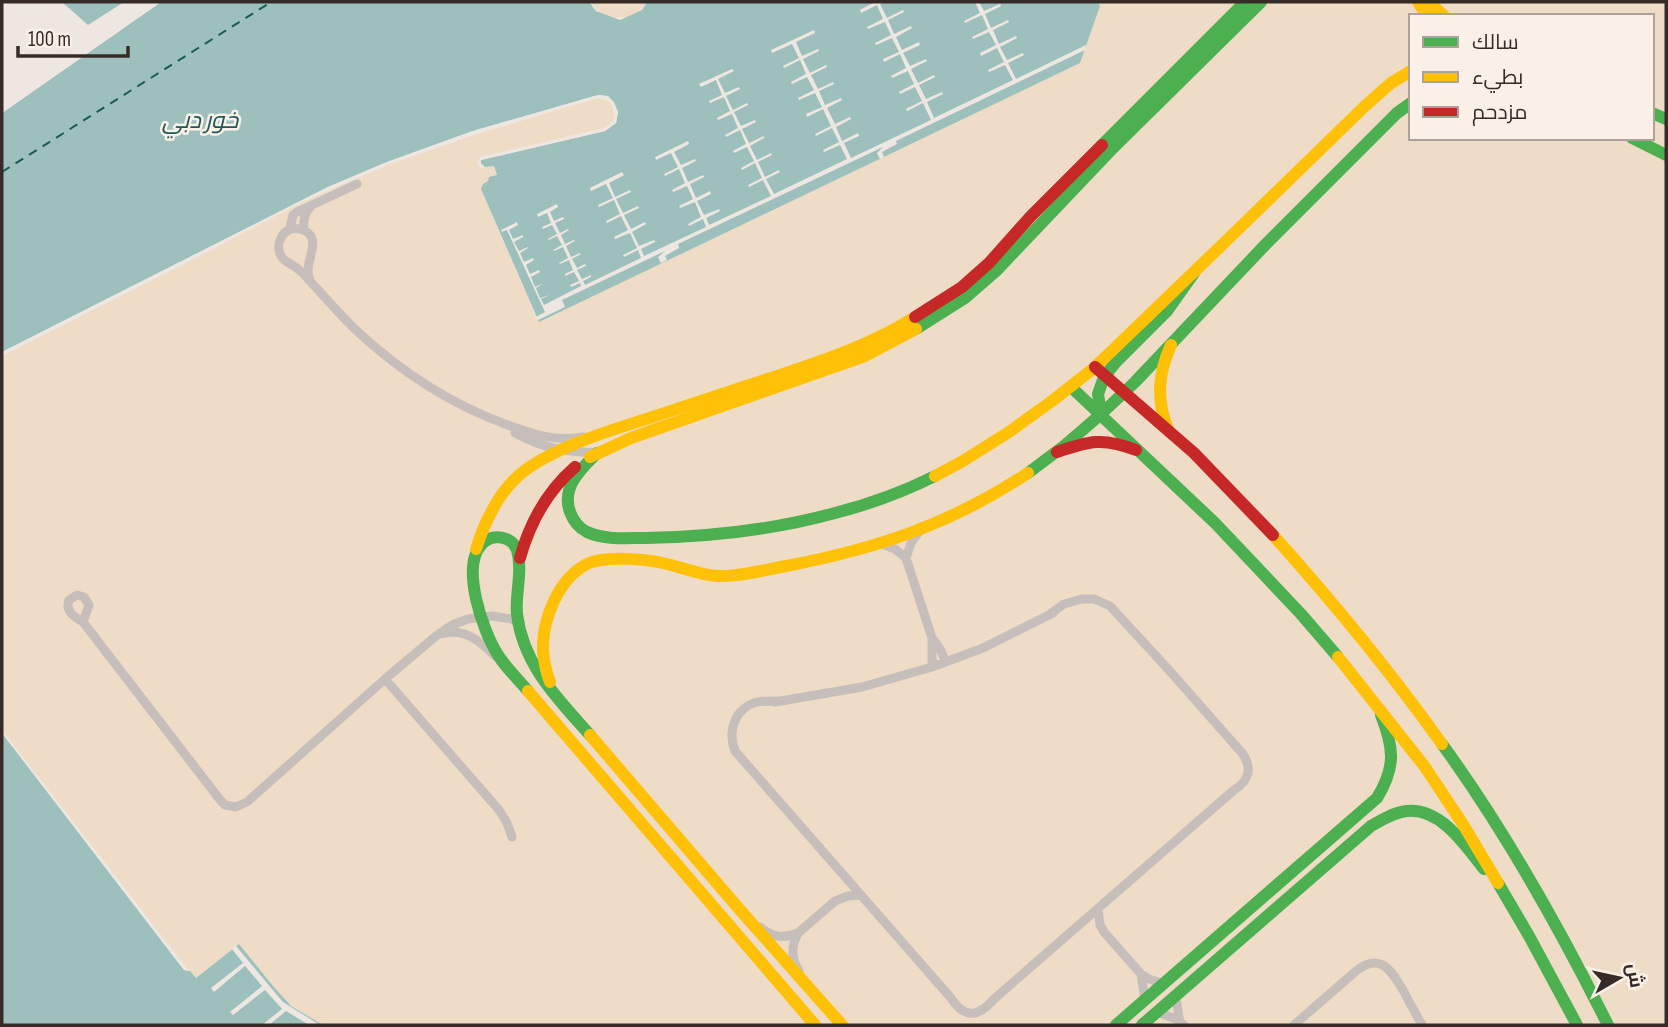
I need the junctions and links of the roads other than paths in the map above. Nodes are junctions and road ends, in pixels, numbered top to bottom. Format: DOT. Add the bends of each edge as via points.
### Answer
graph roads {
  1 [pos="1261,2"];
  2 [pos="1429,2"];
  3 [pos="1247,4"];
  4 [pos="1442,14"];
  5 [pos="1409,63"];
  6 [pos="1409,72"];
  7 [pos="1382,90"];
  8 [pos="1409,104"];
  9 [pos="1636,140"];
  10 [pos="1666,155"];
  11 [pos="357,184"];
  12 [pos="313,205"];
  13 [pos="290,229"];
  14 [pos="304,230"];
  15 [pos="310,281"];
  16 [pos="1171,345"];
  17 [pos="1100,371"];
  18 [pos="1071,387"];
  19 [pos="1125,393"];
  20 [pos="1102,415"];
  21 [pos="496,421"];
  22 [pos="609,431"];
  23 [pos="1171,434"];
  24 [pos="559,450"];
  25 [pos="1057,452"];
  26 [pos="597,453"];
  27 [pos="1142,453"];
  28 [pos="920,529"];
  29 [pos="881,543"];
  30 [pos="477,549"];
  31 [pos="906,558"];
  32 [pos="519,561"];
  33 [pos="481,618"];
  34 [pos="83,622"];
  35 [pos="519,624"];
  36 [pos="436,636"];
  37 [pos="932,638"];
  38 [pos="946,662"];
  39 [pos="932,667"];
  40 [pos="508,669"];
  41 [pos="386,680"];
  42 [pos="559,701"];
  43 [pos="1380,712"];
  44 [pos="512,837"];
  45 [pos="849,882"];
  46 [pos="860,895"];
  47 [pos="1506,896"];
  48 [pos="835,901"];
  49 [pos="1098,909"];
  50 [pos="740,910"];
  51 [pos="1087,918"];
  52 [pos="1104,932"];
  53 [pos="798,933"];
  54 [pos="1141,974"];
  55 [pos="1164,984"];
  56 [pos="1174,997"];
  57 [pos="819,999"];
  58 [pos="1145,1000"];
  59 [pos="1157,1012"];
  60 [pos="1182,1023"];
  61 [pos="815,1025"];
  62 [pos="842,1025"];
  63 [pos="1116,1025"];
  64 [pos="1142,1025"];
  65 [pos="1294,1025"];
  66 [pos="1422,1025"];
  67 [pos="1577,1025"];
  68 [pos="1608,1025"];
  1 -- 3 [label="main road"];
  2 -- 4 [label="main road"];
  3 -- 22 [label="main road" via="1102,144 989,263 952,294 901,326 839,355"];
  3 -- 26 [label="main road" via="996,271 965,298 865,356"];
  5 -- 7 [label="main road"];
  6 -- 7 [label="main road"];
  7 -- 17 [label="main road" via="1194,273 1173,304"];
  8 -- 16 [label="main road"];
  9 -- 10 [label="main road"];
  11 -- 12 [label="street"];
  12 -- 13 [label="street" via="293,215"];
  12 -- 14 [label="street" via="303,220"];
  13 -- 14 [label="street"];
  13 -- 15 [label="street" via="278,244 280,253"];
  14 -- 15 [label="street" via="313,244"];
  15 -- 21 [label="street" via="393,361"];
  16 -- 19 [label="main road"];
  16 -- 23 [label="main road" via="1158,389 1161,412"];
  17 -- 18 [label="main road"];
  17 -- 19 [label="main road"];
  17 -- 20 [label="main road"];
  18 -- 20 [label="main road"];
  18 -- 26 [label="main road" via="970,457 898,494 832,514 730,533 627,538 599,536 580,527 569,510 568,488"];
  19 -- 20 [label="main road"];
  19 -- 23 [label="main road"];
  20 -- 25 [label="main road"];
  20 -- 27 [label="main road"];
  21 -- 22 [label="street" via="550,438 575,439"];
  21 -- 24 [label="street" via="534,443"];
  22 -- 24 [label="main road"];
  23 -- 68 [label="main road" via="1290,553 1424,719 1520,863"];
  24 -- 26 [label="street"];
  24 -- 30 [label="main road" via="508,486 489,514"];
  25 -- 27 [label="main road" via="1096,441"];
  25 -- 28 [label="main road" via="984,500"];
  26 -- 32 [label="main road" via="568,472 546,497"];
  27 -- 43 [label="main road" via="1291,604"];
  28 -- 29 [label="main road"];
  28 -- 31 [label="street"];
  29 -- 31 [label="street"];
  29 -- 42 [label="main road" via="812,561 719,576 660,561 606,558 587,563 561,589 543,636 544,668"];
  30 -- 32 [label="main road" via="488,538 503,538 515,547"];
  30 -- 33 [label="main road" via="474,580"];
  31 -- 37 [label="street"];
  32 -- 35 [label="main road"];
  33 -- 35 [label="street" via="501,617"];
  33 -- 36 [label="street" via="452,625"];
  33 -- 40 [label="main road"];
  34 -- 41 [label="street" via="225,805 242,806"];
  35 -- 42 [label="main road" via="535,668"];
  36 -- 40 [label="street" via="456,632 475,638"];
  36 -- 41 [label="street"];
  37 -- 38 [label="street"];
  37 -- 39 [label="street"];
  38 -- 39 [label="street"];
  38 -- 49 [label="street" via="1072,605 1100,606 1119,616 1247,760 1243,784"];
  39 -- 45 [label="street" via="862,687 762,701 747,706 733,723 735,751"];
  40 -- 61 [label="main road"];
  41 -- 44 [label="street" via="499,810"];
  42 -- 50 [label="main road"];
  43 -- 47 [label="main road" via="1445,796"];
  43 -- 55 [label="main road" via="1393,757 1377,798"];
  45 -- 46 [label="street"];
  45 -- 48 [label="street"];
  46 -- 48 [label="street"];
  46 -- 51 [label="street" via="951,998 973,1008 994,999"];
  47 -- 56 [label="main road" via="1450,827 1428,814 1392,814 1371,826"];
  47 -- 67 [label="main road"];
  48 -- 53 [label="street"];
  49 -- 51 [label="street"];
  49 -- 52 [label="street"];
  50 -- 53 [label="street" via="769,934"];
  50 -- 57 [label="main road"];
  51 -- 52 [label="street"];
  52 -- 54 [label="street"];
  53 -- 57 [label="street" via="792,947 794,962"];
  54 -- 55 [label="street"];
  54 -- 58 [label="street"];
  55 -- 58 [label="main road"];
  56 -- 59 [label="main road"];
  56 -- 60 [label="street"];
  57 -- 62 [label="main road"];
  58 -- 63 [label="main road"];
  59 -- 60 [label="street"];
  59 -- 64 [label="main road"];
  65 -- 66 [label="street" via="1356,971 1372,963 1392,971"];
}
